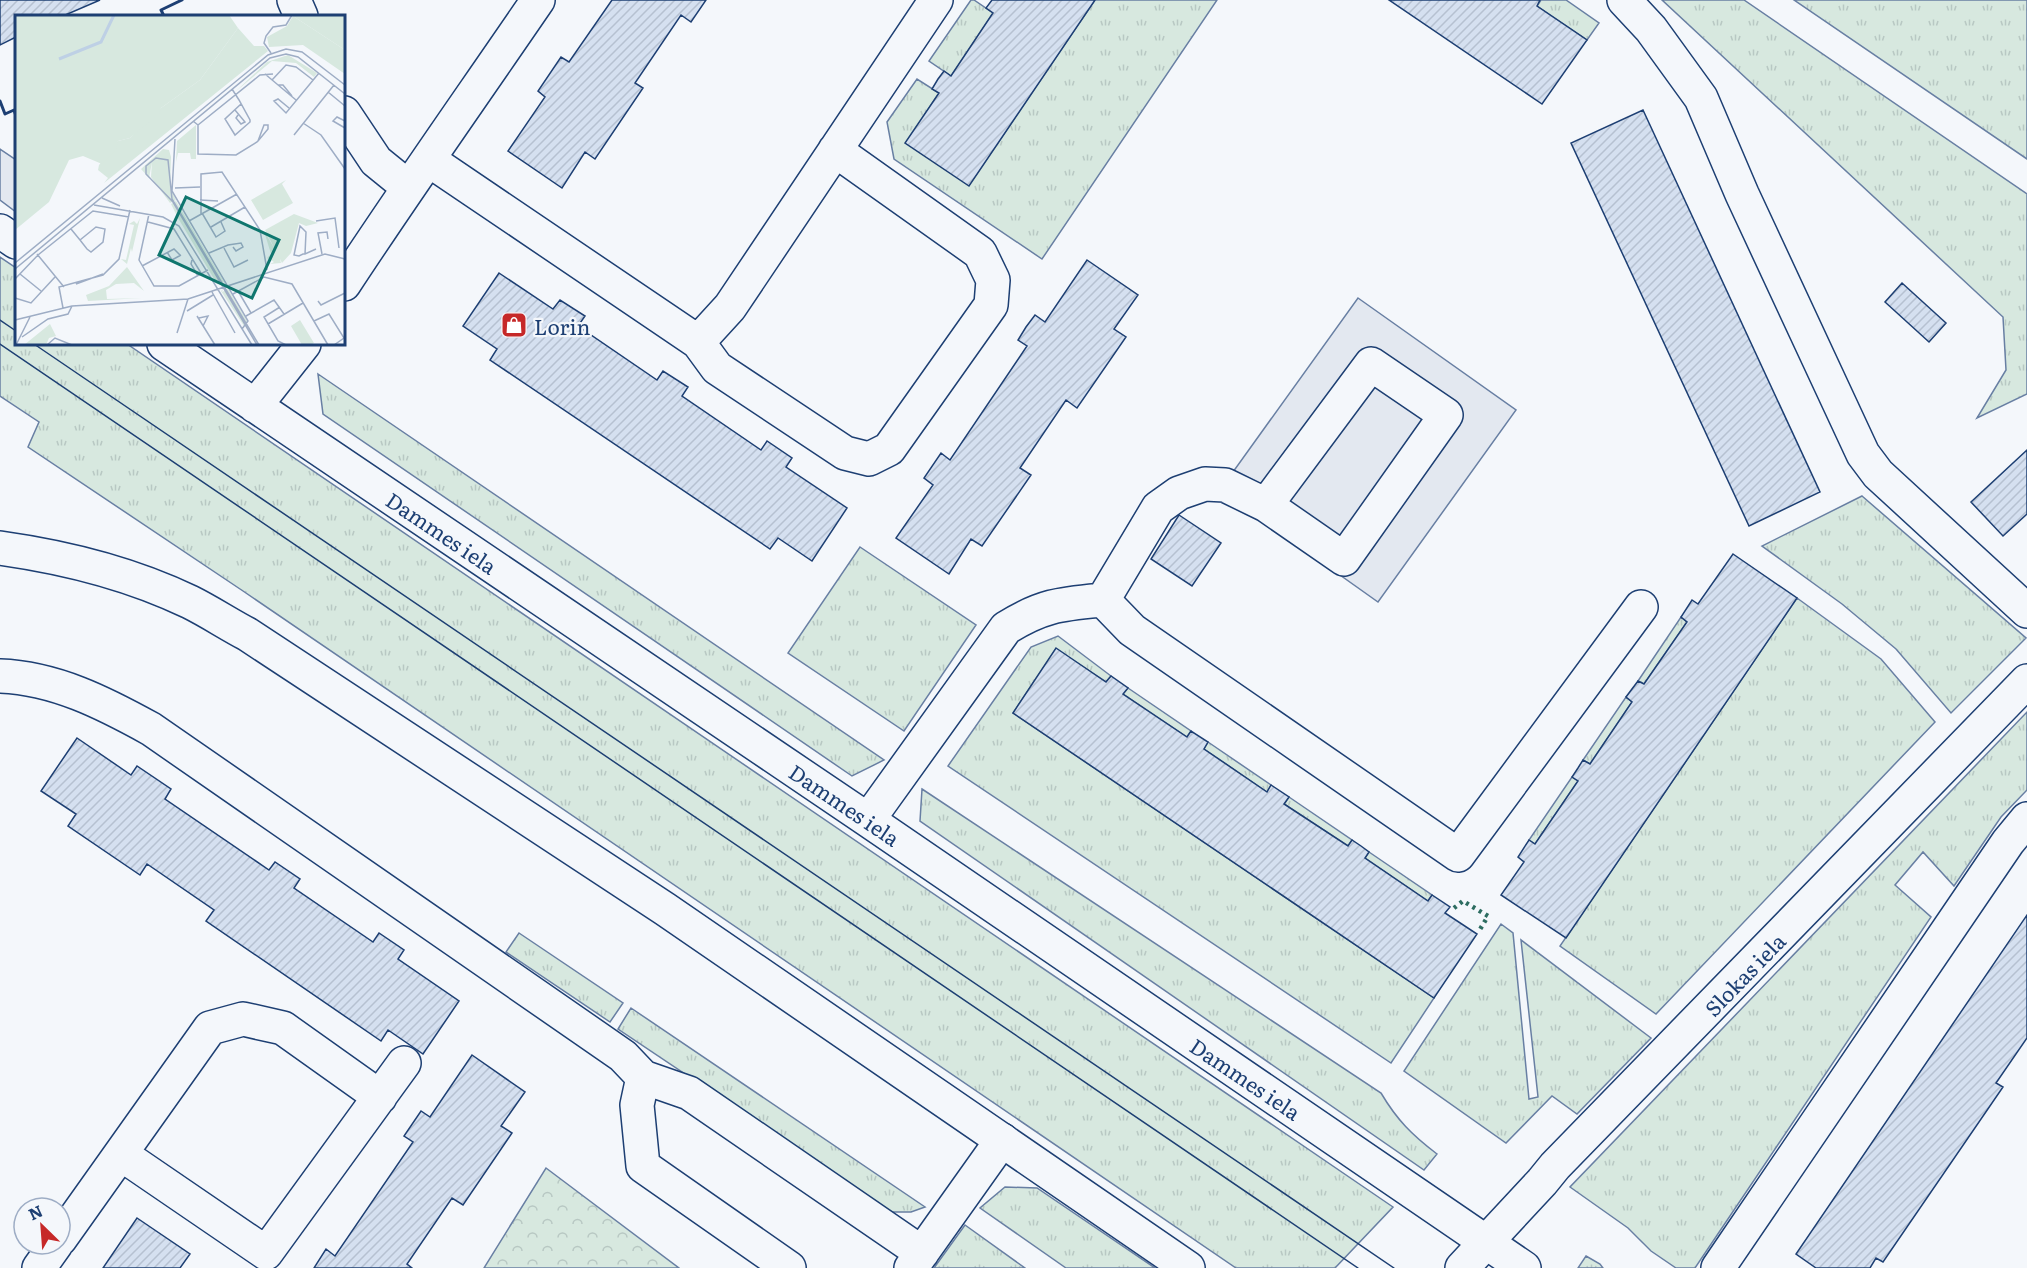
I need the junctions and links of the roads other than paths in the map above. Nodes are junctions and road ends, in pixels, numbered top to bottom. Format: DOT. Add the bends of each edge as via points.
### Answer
graph roads {
  1 [pos="294,0"];
  2 [pos="538,0"];
  3 [pos="936,0"];
  4 [pos="1624,0"];
  5 [pos="301,15"];
  6 [pos="345,114"];
  7 [pos="835,150"];
  8 [pos="429,160"];
  9 [pos="408,187"];
  10 [pos="0,231"];
  11 [pos="15,241"];
  12 [pos="345,282"];
  13 [pos="698,342"];
  14 [pos="165,345"];
  15 [pos="303,345"];
  16 [pos="255,406"];
  17 [pos="1266,505"];
  18 [pos="0,548"];
  19 [pos="1103,600"];
  20 [pos="1641,607"];
  21 [pos="2027,611"];
  22 [pos="0,676"];
  23 [pos="2027,681"];
  24 [pos="2027,819"];
  25 [pos="868,820"];
  26 [pos="404,1064"];
  27 [pos="643,1077"];
  28 [pos="380,1097"];
  29 [pos="1002,1140"];
  30 [pos="121,1154"];
  31 [pos="72,1222"];
  32 [pos="1486,1242"];
  33 [pos="916,1260"];
  34 [pos="1732,1263"];
  35 [pos="789,1268"];
  36 [pos="1188,1268"];
  37 [pos="1462,1268"];
  38 [pos="1524,1268"];
  1 -- 5 [label="street"];
  2 -- 8 [label="street"];
  3 -- 7 [label="street"];
  4 -- 21 [label="street" via="1651,28 1701,98 1863,454 1878,474"];
  6 -- 9 [label="street" via="376,161"];
  7 -- 13 [label="street" via="730,307"];
  7 -- 13 [label="street" via="980,254 993,280 991,305 889,449 869,459 845,453 717,368"];
  8 -- 9 [label="street"];
  8 -- 13 [label="street"];
  9 -- 12 [label="street"];
  10 -- 11 [label="street"];
  14 -- 16 [label="street, Dammes iela"];
  15 -- 16 [label="street"];
  16 -- 25 [label="street, Dammes iela"];
  17 -- 17 [label="street" via="1371,364 1446,415 1344,559"];
  17 -- 19 [label="street" via="1225,485 1205,484 1179,493 1158,508"];
  18 -- 29 [label="street" via="121,575 190,602 247,634 664,909"];
  19 -- 20 [label="street" via="1132,630 1458,855"];
  19 -- 25 [label="street" via="1058,604 1030,613 1006,628"];
  22 -- 27 [label="street" via="68,690 99,701 151,729 623,1056"];
  23 -- 32 [label="street, Slokas iela" via="1555,1166"];
  24 -- 34 [label="street" via="2001,851"];
  25 -- 32 [label="street, Dammes iela"];
  26 -- 28 [label="street"];
  27 -- 33 [label="street" via="688,1093"];
  27 -- 35 [label="street" via="637,1105 643,1166"];
  28 -- 30 [label="street" via="283,1028 243,1019 210,1028"];
  28 -- 30 [label="street" via="267,1253"];
  29 -- 33 [label="street"];
  29 -- 36 [label="street"];
  30 -- 31 [label="street"];
  32 -- 37 [label="street, Slokas iela"];
  32 -- 38 [label="street, Dammes iela"];
}
